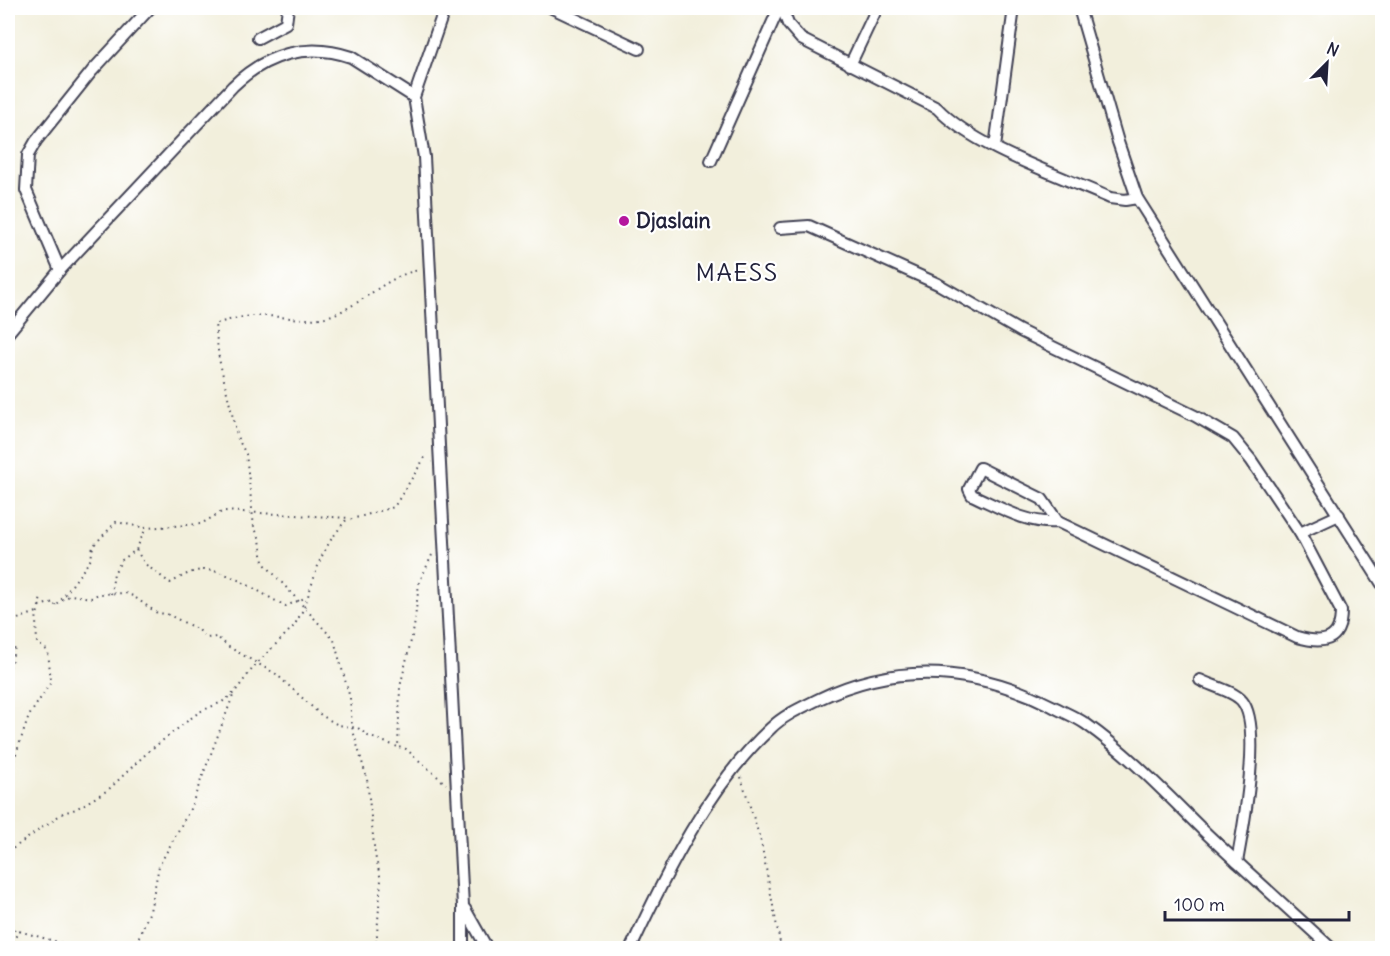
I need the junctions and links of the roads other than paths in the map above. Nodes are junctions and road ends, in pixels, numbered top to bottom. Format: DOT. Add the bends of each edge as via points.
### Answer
graph roads {
  1 [pos="150,8"];
  2 [pos="288,8"];
  3 [pos="552,8"];
  4 [pos="781,8"];
  5 [pos="877,8"];
  6 [pos="1014,8"];
  7 [pos="1079,8"];
  8 [pos="442,10"];
  9 [pos="258,38"];
  10 [pos="639,49"];
  11 [pos="850,65"];
  12 [pos="414,97"];
  13 [pos="995,147"];
  14 [pos="711,161"];
  15 [pos="1137,198"];
  16 [pos="780,228"];
  17 [pos="60,270"];
  18 [pos="8,333"];
  19 [pos="1339,515"];
  20 [pos="1058,522"];
  21 [pos="1300,533"];
  22 [pos="1383,584"];
  23 [pos="1200,680"];
  24 [pos="1237,862"];
  25 [pos="463,906"];
  26 [pos="463,948"];
  27 [pos="487,948"];
  28 [pos="631,948"];
  29 [pos="1331,948"];
  1 -- 17 [label="street" via="92,70 28,155 26,190"];
  2 -- 9 [label="street" via="286,23"];
  3 -- 10 [label="street"];
  4 -- 11 [label="street" via="801,39"];
  4 -- 14 [label="street"];
  5 -- 11 [label="street"];
  6 -- 13 [label="street"];
  7 -- 15 [label="street"];
  8 -- 12 [label="street"];
  11 -- 13 [label="street" via="937,108 950,122"];
  12 -- 17 [label="street" via="340,53 293,52 265,60 233,86"];
  12 -- 25 [label="street" via="424,157"];
  13 -- 15 [label="street" via="1110,198"];
  15 -- 19 [label="street"];
  16 -- 21 [label="street" via="809,226 938,284 1020,331 1233,438"];
  17 -- 18 [label="street"];
  19 -- 21 [label="street"];
  19 -- 22 [label="street"];
  20 -- 20 [label="street" via="1042,499 992,473 980,468 973,479 969,489 972,495 1026,519 1044,524"];
  20 -- 21 [label="street" via="1297,637 1326,641 1336,633 1341,611"];
  23 -- 24 [label="street" via="1241,699 1250,716 1248,800"];
  24 -- 28 [label="street" via="1131,760 1084,722 1034,697 967,675 910,673 874,677 802,707 772,726 735,766 682,846"];
  24 -- 29 [label="street"];
  25 -- 26 [label="street"];
  25 -- 27 [label="street"];
}
